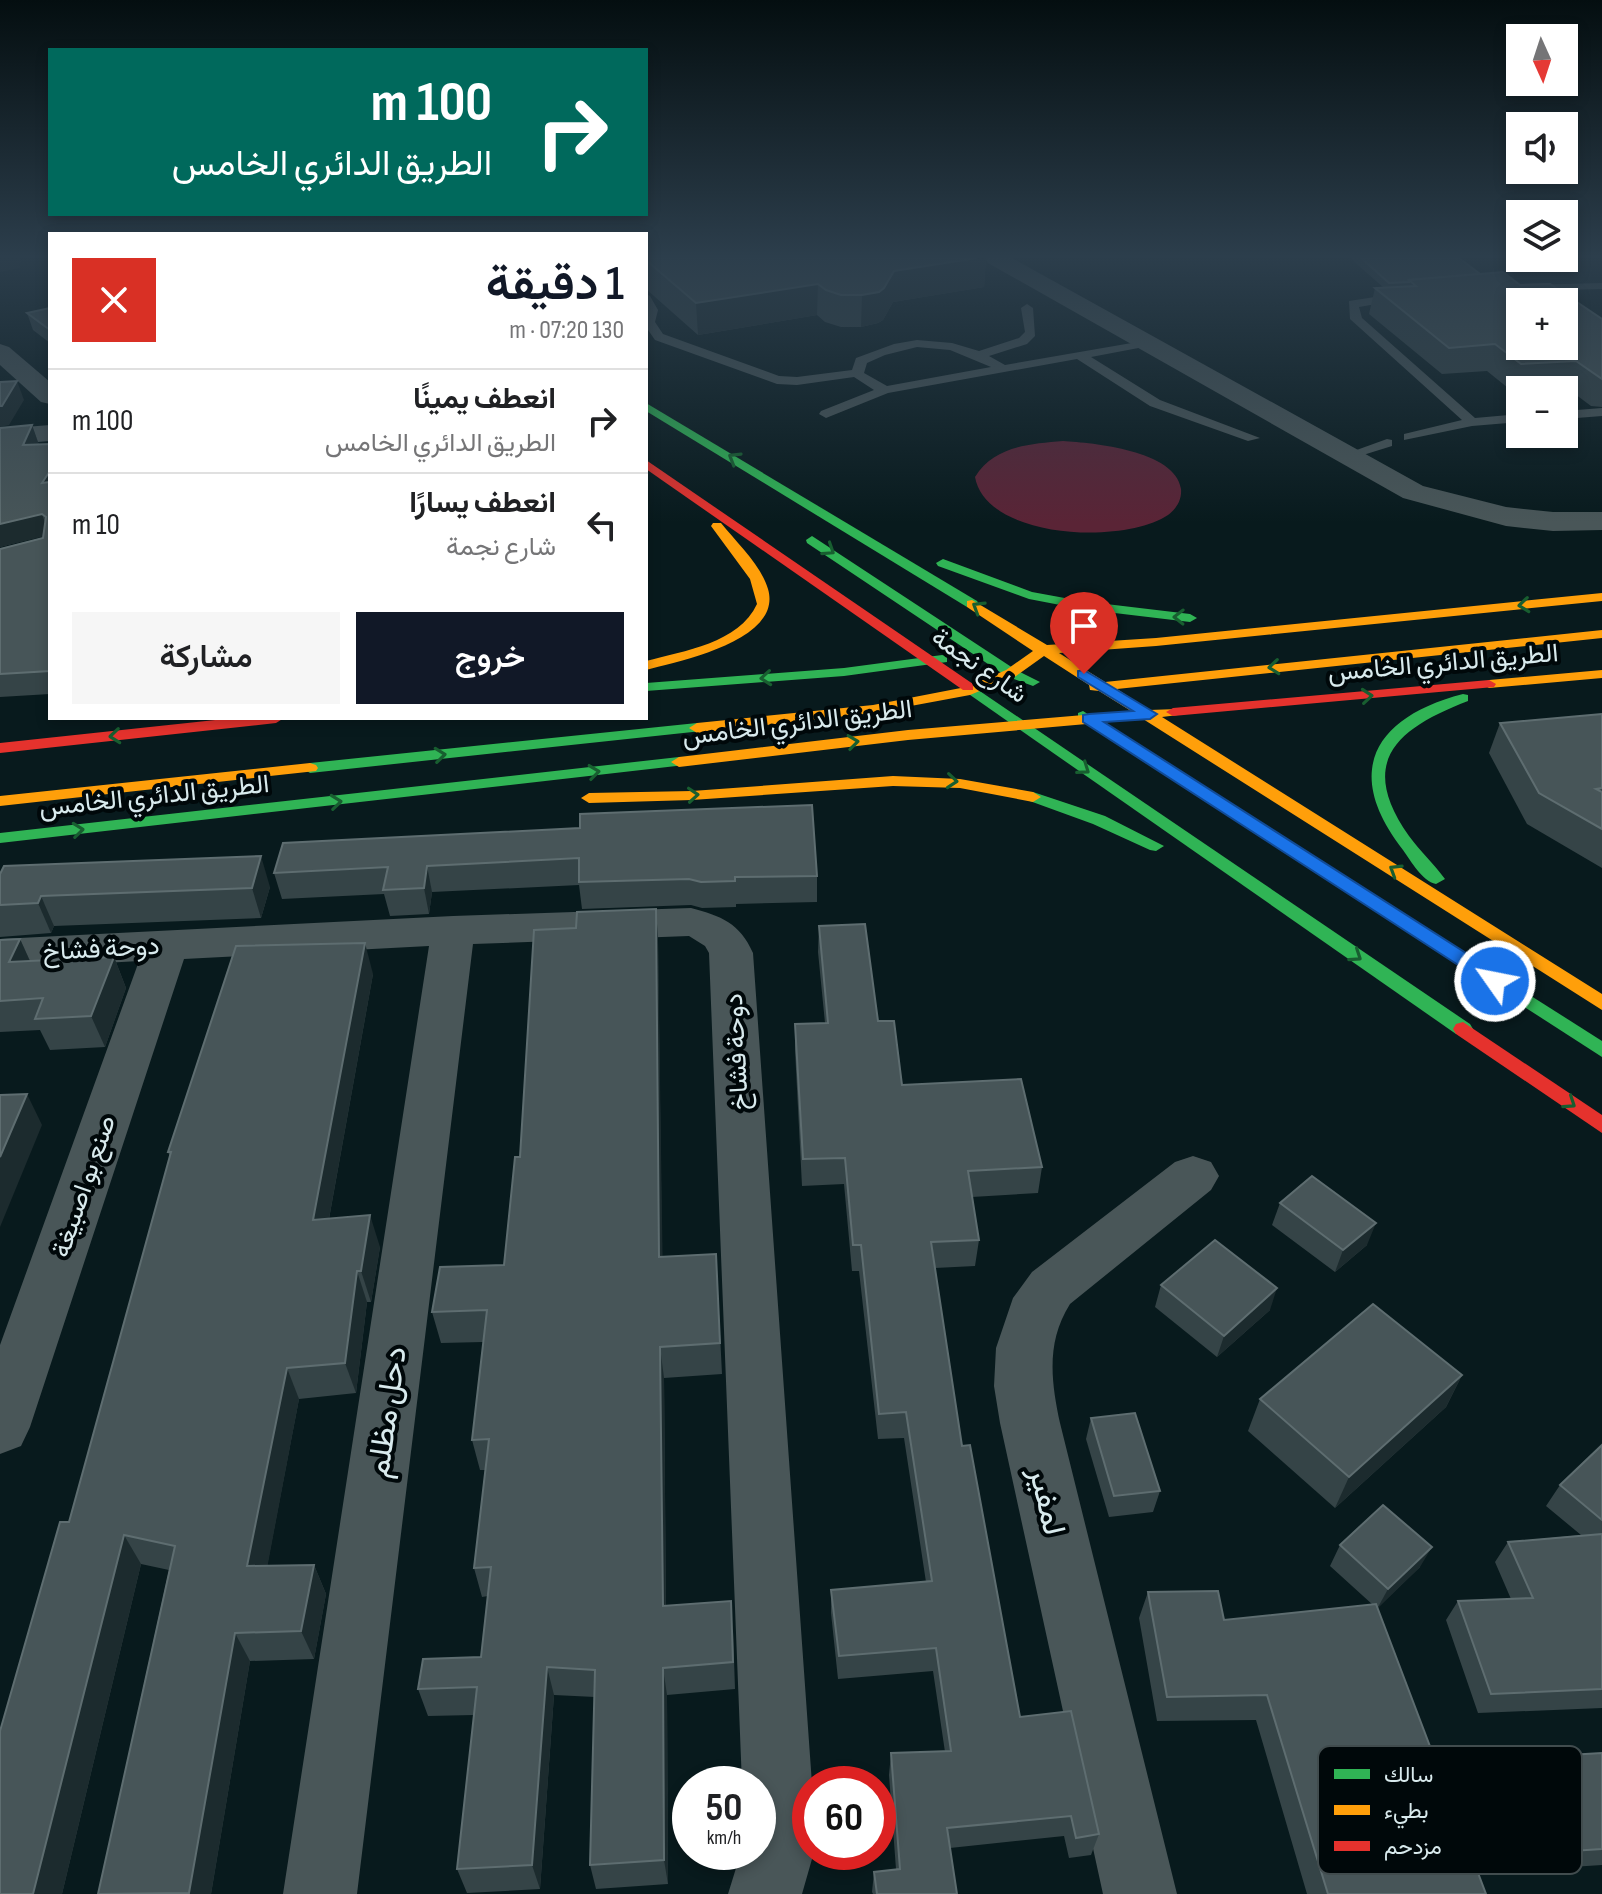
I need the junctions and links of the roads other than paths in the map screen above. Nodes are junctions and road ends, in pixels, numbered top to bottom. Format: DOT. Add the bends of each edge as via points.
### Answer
graph roads {
  1 [pos="685,346"];
  2 [pos="898,346"];
  3 [pos="959,346"];
  4 [pos="1006,346"];
  5 [pos="1128,346"];
  6 [pos="1151,346"];
  7 [pos="1387,346"];
  8 [pos="0,352"];
  9 [pos="980,355"];
  10 [pos="1081,356"];
  11 [pos="1005,370"];
  12 [pos="857,373"];
  13 [pos="885,390"];
  14 [pos="48,394"];
  15 [pos="648,407"];
  16 [pos="1602,412"];
  17 [pos="826,414"];
  18 [pos="1578,414"];
  19 [pos="1506,419"];
  20 [pos="1472,422"];
  21 [pos="48,433"];
  22 [pos="0,437"];
  23 [pos="1409,437"];
  24 [pos="1253,438"];
  25 [pos="1387,443"];
  26 [pos="1347,456"];
  27 [pos="648,465"];
  28 [pos="704,503"];
  29 [pos="1602,521"];
  30 [pos="854,531"];
  31 [pos="802,533"];
  32 [pos="1602,597"];
  33 [pos="1397,619"];
  34 [pos="1602,634"];
  35 [pos="1043,650"];
  36 [pos="985,655"];
  37 [pos="927,660"];
  38 [pos="648,665"];
  39 [pos="1602,674"];
  40 [pos="1004,677"];
  41 [pos="1497,684"];
  42 [pos="1104,686"];
  43 [pos="648,687"];
  44 [pos="970,691"];
  45 [pos="1049,700"];
  46 [pos="1150,714"];
  47 [pos="1089,718"];
  48 [pos="258,720"];
  49 [pos="1020,724"];
  50 [pos="0,748"];
  51 [pos="419,793"];
  52 [pos="529,797"];
  53 [pos="577,798"];
  54 [pos="0,801"];
  55 [pos="0,838"];
  56 [pos="1259,891"];
  57 [pos="1477,921"];
  58 [pos="453,930"];
  59 [pos="167,944"];
  60 [pos="0,954"];
  61 [pos="1602,1003"];
  62 [pos="1602,1050"];
  63 [pos="1602,1125"];
  64 [pos="1193,1176"];
  65 [pos="0,1427"];
  66 [pos="320,1894"];
  67 [pos="765,1894"];
  68 [pos="1140,1894"];
  1 -- 12 [label="lane" via="777,380"];
  2 -- 12 [label="lane" via="861,361"];
  3 -- 9 [label="lane"];
  4 -- 9 [label="lane"];
  5 -- 10 [label="lane"];
  6 -- 26 [label="street"];
  7 -- 20 [label="lane"];
  8 -- 14 [label="street"];
  9 -- 11 [label="lane"];
  10 -- 11 [label="lane"];
  10 -- 24 [label="lane" via="1155,403"];
  11 -- 13 [label="lane"];
  12 -- 13 [label="lane"];
  13 -- 17 [label="lane"];
  30 -- 15 [label="main road, شارع نجمة, one-way"];
  16 -- 18 [label="lane"];
  19 -- 20 [label="lane"];
  20 -- 23 [label="lane"];
  21 -- 22 [label="street"];
  25 -- 26 [label="lane"];
  26 -- 29 [label="street" via="1413,492 1458,508 1513,520"];
  27 -- 28 [label="main road, شارع نجمة"];
  28 -- 37 [label="main road, شارع نجمة"];
  28 -- 38 [label="main road" via="762,588 761,611 756,624 731,639"];
  33 -- 30 [label="main road, one-way" via="1169,618 1081,605 1029,595"];
  35 -- 30 [label="main road, شارع نجمة, one-way"];
  31 -- 36 [label="main road, one-way"];
  32 -- 33 [label="main road, الطريق الدائري الخامس, one-way"];
  33 -- 35 [label="main road, الطريق الدائري الخامس"];
  34 -- 42 [label="main road, one-way"];
  35 -- 36 [label="main road, الطريق الدائري الخامس"];
  35 -- 40 [label="main road"];
  35 -- 42 [label="main road, شارع نجمة"];
  36 -- 37 [label="main road, الطريق الدائري الخامس"];
  36 -- 40 [label="main road"];
  37 -- 40 [label="main road"];
  37 -- 43 [label="main road, الطريق الدائري الخامس, one-way"];
  37 -- 44 [label="main road, شارع نجمة"];
  39 -- 41 [label="main road, الطريق الدائري الخامس"];
  40 -- 44 [label="main road"];
  40 -- 45 [label="main road"];
  46 -- 41 [label="main road, الطريق الدائري الخامس, one-way"];
  41 -- 57 [label="main road" via="1417,718 1385,747 1377,765 1381,807 1393,830"];
  42 -- 46 [label="main road, شارع نجمة"];
  42 -- 46 [label="main road" via="1081,693"];
  44 -- 49 [label="main road, شارع نجمة"];
  54 -- 44 [label="main road, one-way" via="819,716"];
  45 -- 47 [label="main road"];
  45 -- 49 [label="main road"];
  46 -- 47 [label="main road, الطريق الدائري الخامس"];
  57 -- 46 [label="main road, شارع نجمة, one-way"];
  47 -- 49 [label="main road, الطريق الدائري الخامس"];
  47 -- 62 [label="main road"];
  48 -- 50 [label="main road, one-way"];
  51 -- 49 [label="main road, الطريق الدائري الخامس, one-way"];
  49 -- 56 [label="main road, شارع نجمة, one-way"];
  51 -- 52 [label="main road"];
  55 -- 51 [label="main road, الطريق الدائري الخامس, one-way"];
  53 -- 56 [label="main road, one-way" via="891,778 970,783 1080,810"];
  56 -- 63 [label="main road, شارع نجمة, one-way"];
  57 -- 61 [label="main road, شارع نجمة"];
  58 -- 59 [label="street, دوحة فشاخ"];
  58 -- 66 [label="street, دحل مظلم"];
  58 -- 67 [label="street, دوحة فشاخ" via="691,922 717,932 731,953 779,1823 777,1860"];
  59 -- 60 [label="street, دوحة فشاخ"];
  59 -- 65 [label="street, صنع بو اصبيغة"];
  64 -- 68 [label="street, لمفير" via="1051,1288 1033,1315 1024,1348 1023,1386 1030,1423"];
}
